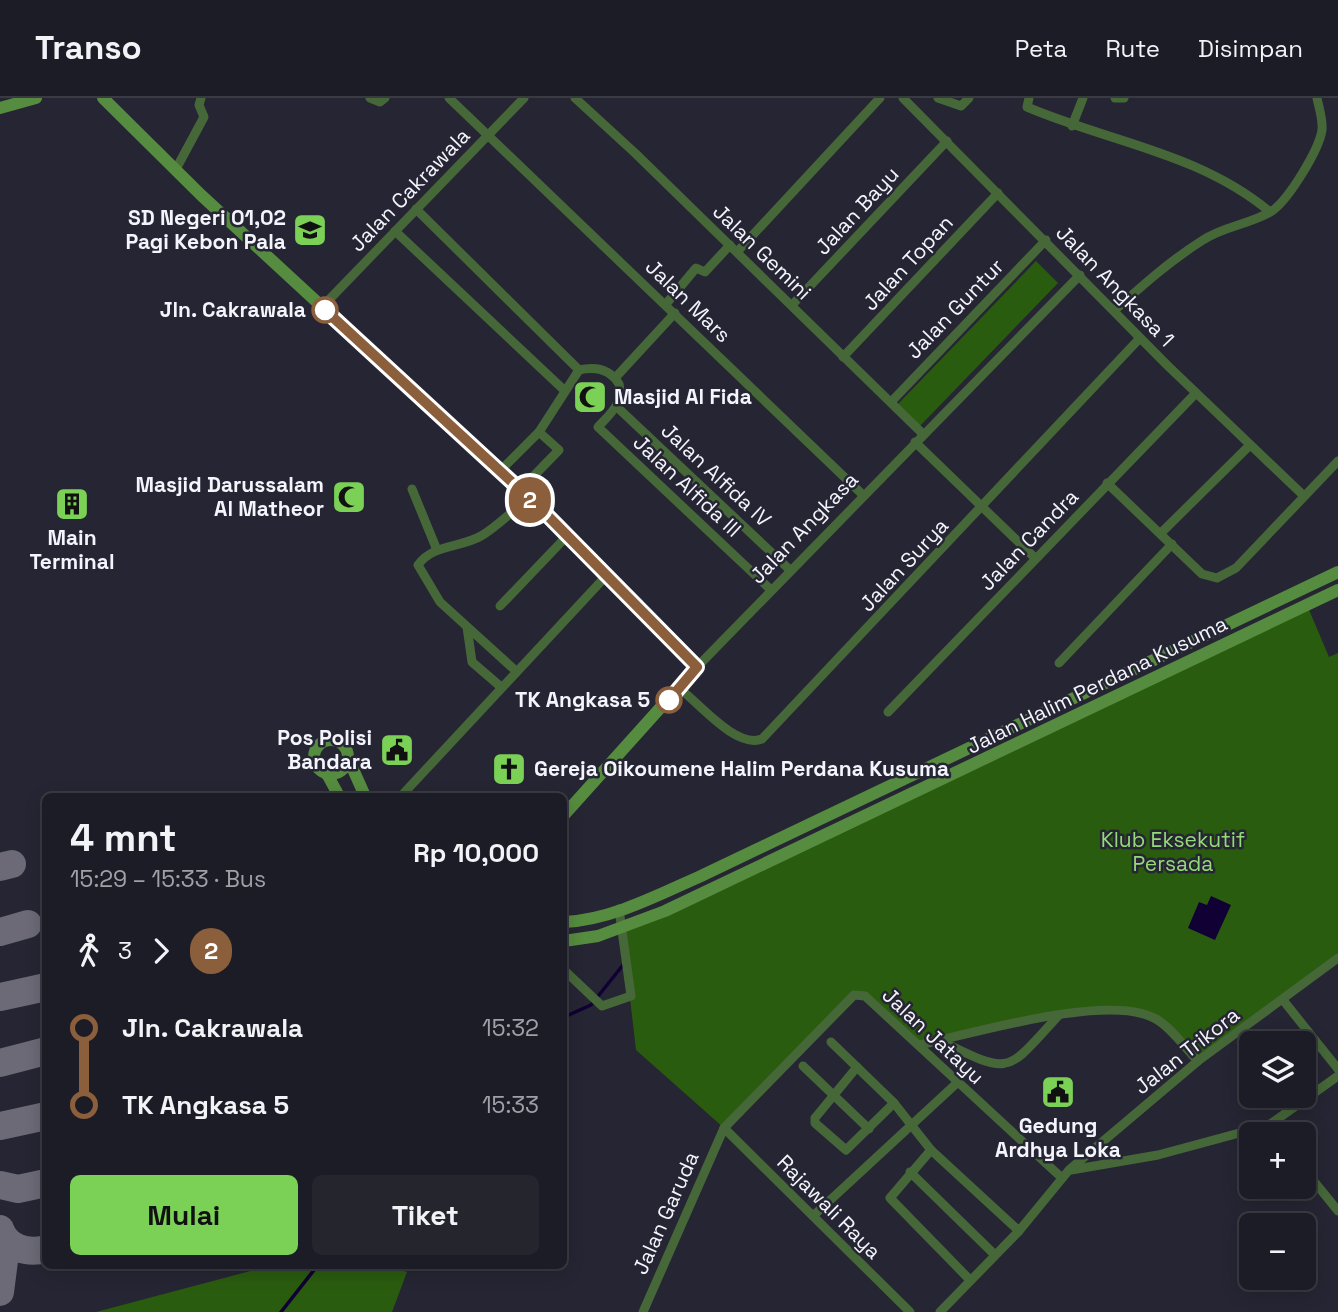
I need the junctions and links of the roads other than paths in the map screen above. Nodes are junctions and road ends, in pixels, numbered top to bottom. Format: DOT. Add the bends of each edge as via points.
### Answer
graph roads {
  1 [pos="36,98"];
  2 [pos="201,98"];
  3 [pos="370,98"];
  4 [pos="385,98"];
  5 [pos="449,98"];
  6 [pos="524,98"];
  7 [pos="575,98"];
  8 [pos="880,98"];
  9 [pos="903,98"];
  10 [pos="938,98"];
  11 [pos="969,98"];
  12 [pos="1029,98"];
  13 [pos="1083,98"];
  14 [pos="1115,98"];
  15 [pos="1124,98"];
  16 [pos="1317,98"];
  17 [pos="107,99"];
  18 [pos="14,101"];
  19 [pos="0,108"];
  20 [pos="1072,126"];
  21 [pos="487,135"];
  22 [pos="947,141"];
  23 [pos="176,169"];
  24 [pos="998,193"];
  25 [pos="416,209"];
  26 [pos="1270,212"];
  27 [pos="395,230"];
  28 [pos="1045,240"];
  29 [pos="733,248"];
  30 [pos="1080,275"];
  31 [pos="666,304"];
  32 [pos="792,305"];
  33 [pos="322,307"];
  34 [pos="1115,310"];
  35 [pos="675,313"];
  36 [pos="1140,338"];
  37 [pos="844,357"];
  38 [pos="579,370"];
  39 [pos="615,378"];
  40 [pos="564,390"];
  41 [pos="1196,393"];
  42 [pos="891,402"];
  43 [pos="617,407"];
  44 [pos="539,432"];
  45 [pos="923,434"];
  46 [pos="915,442"];
  47 [pos="1250,445"];
  48 [pos="1338,461"];
  49 [pos="500,471"];
  50 [pos="1107,483"];
  51 [pos="412,489"];
  52 [pos="524,494"];
  53 [pos="863,495"];
  54 [pos="1304,496"];
  55 [pos="983,507"];
  56 [pos="1161,533"];
  57 [pos="567,536"];
  58 [pos="1172,544"];
  59 [pos="437,550"];
  60 [pos="1035,558"];
  61 [pos="790,569"];
  62 [pos="1338,572"];
  63 [pos="607,575"];
  64 [pos="771,590"];
  65 [pos="1338,590"];
  66 [pos="500,606"];
  67 [pos="467,627"];
  68 [pos="1059,663"];
  69 [pos="697,667"];
  70 [pos="516,671"];
  71 [pos="501,687"];
  72 [pos="679,688"];
  73 [pos="888,712"];
  74 [pos="348,758"];
  75 [pos="327,774"];
  76 [pos="337,793"];
  77 [pos="364,793"];
  78 [pos="404,793"];
  79 [pos="567,812"];
  80 [pos="620,909"];
  81 [pos="567,922"];
  82 [pos="622,929"];
  83 [pos="567,940"];
  84 [pos="1338,958"];
  85 [pos="567,973"];
  86 [pos="1283,1000"];
  87 [pos="1060,1014"];
  88 [pos="941,1041"];
  89 [pos="831,1042"];
  90 [pos="919,1045"];
  91 [pos="1198,1061"];
  92 [pos="803,1066"];
  93 [pos="857,1067"];
  94 [pos="1338,1069"];
  95 [pos="1338,1076"];
  96 [pos="958,1082"];
  97 [pos="834,1095"];
  98 [pos="894,1102"];
  99 [pos="1273,1122"];
  100 [pos="913,1124"];
  101 [pos="724,1128"];
  102 [pos="869,1129"];
  103 [pos="1239,1133"];
  104 [pos="931,1150"];
  105 [pos="1069,1170"];
  106 [pos="910,1172"];
  107 [pos="1062,1178"];
  108 [pos="1316,1183"];
  109 [pos="1338,1210"];
  110 [pos="813,1216"];
  111 [pos="1019,1231"];
  112 [pos="995,1255"];
  113 [pos="971,1280"];
  114 [pos="643,1312"];
  115 [pos="910,1312"];
  116 [pos="940,1312"];
  1 -- 18 [label="street"];
  2 -- 23 [label="street" via="204,117"];
  3 -- 4 [label="street" via="380,102"];
  5 -- 21 [label="street, Jalan Mars"];
  6 -- 21 [label="street, Jalan Cakrawala"];
  7 -- 29 [label="street, Jalan Gemini"];
  8 -- 29 [label="street"];
  9 -- 22 [label="street, Jalan Angkasa 1"];
  10 -- 11 [label="street" via="961,106"];
  12 -- 20 [label="street" via="1027,107"];
  13 -- 20 [label="street"];
  14 -- 15 [label="street"];
  16 -- 26 [label="street" via="1322,131 1315,148 1288,195"];
  17 -- 23 [label="street"];
  18 -- 19 [label="street"];
  20 -- 26 [label="street" via="1206,170 1239,187"];
  21 -- 25 [label="street, Jalan Cakrawala"];
  21 -- 31 [label="street, Jalan Mars"];
  22 -- 24 [label="street, Jalan Angkasa 1"];
  22 -- 32 [label="street, Jalan Bayu"];
  23 -- 33 [label="street"];
  24 -- 28 [label="street, Jalan Angkasa 1"];
  24 -- 37 [label="street, Jalan Topan"];
  25 -- 27 [label="street, Jalan Cakrawala"];
  25 -- 38 [label="street"];
  26 -- 34 [label="street" via="1205,238"];
  27 -- 33 [label="street, Jalan Cakrawala"];
  27 -- 40 [label="street"];
  28 -- 30 [label="street, Jalan Angkasa 1"];
  28 -- 42 [label="street, Jalan Guntur"];
  29 -- 31 [label="street" via="705,272 696,268"];
  29 -- 32 [label="street, Jalan Gemini"];
  30 -- 34 [label="street, Jalan Angkasa 1"];
  30 -- 45 [label="street, Jalan Angkasa"];
  31 -- 35 [label="street, Jalan Mars"];
  32 -- 37 [label="street, Jalan Gemini"];
  33 -- 49 [label="street"];
  34 -- 36 [label="street, Jalan Angkasa 1"];
  35 -- 39 [label="street"];
  35 -- 53 [label="street, Jalan Mars"];
  36 -- 41 [label="street, Jalan Angkasa 1"];
  36 -- 55 [label="street, Jalan Surya"];
  37 -- 42 [label="street, Jalan Gemini"];
  38 -- 39 [label="street" via="600,368"];
  38 -- 40 [label="street"];
  39 -- 43 [label="street" via="620,390"];
  40 -- 44 [label="street"];
  41 -- 47 [label="street, Jalan Angkasa 1"];
  41 -- 50 [label="street, Jalan Candra"];
  42 -- 45 [label="street, Jalan Gemini"];
  43 -- 61 [label="street, Jalan Alfida IV"];
  43 -- 64 [label="street, Jalan Alfida III" via="598,427"];
  44 -- 49 [label="street"];
  44 -- 52 [label="street" via="559,450"];
  45 -- 46 [label="street, Jalan Angkasa"];
  46 -- 53 [label="street, Jalan Angkasa"];
  46 -- 55 [label="street"];
  47 -- 54 [label="street, Jalan Angkasa 1"];
  47 -- 56 [label="street"];
  48 -- 54 [label="street"];
  49 -- 52 [label="street"];
  50 -- 56 [label="street"];
  50 -- 60 [label="street, Jalan Candra"];
  51 -- 59 [label="street"];
  52 -- 57 [label="street"];
  52 -- 59 [label="street" via="484,534"];
  53 -- 61 [label="street, Jalan Angkasa"];
  54 -- 58 [label="street" via="1225,576 1202,574"];
  55 -- 60 [label="street"];
  55 -- 72 [label="street, Jalan Surya" via="762,739 754,742 736,737"];
  56 -- 58 [label="street"];
  57 -- 63 [label="street"];
  57 -- 66 [label="street"];
  58 -- 68 [label="street"];
  59 -- 67 [label="street" via="423,558 419,572"];
  60 -- 73 [label="street, Jalan Candra"];
  61 -- 64 [label="street, Jalan Angkasa"];
  62 -- 80 [label="street, Jalan Halim Perdana Kusuma" via="701,876"];
  63 -- 69 [label="street"];
  63 -- 70 [label="street"];
  64 -- 69 [label="street, Jalan Angkasa"];
  65 -- 82 [label="street, Jalan Halim Perdana Kusuma"];
  67 -- 70 [label="street"];
  67 -- 71 [label="street" via="472,662"];
  69 -- 72 [label="street, Jalan Angkasa"];
  70 -- 71 [label="street"];
  71 -- 78 [label="street"];
  72 -- 79 [label="street, Jalan Angkasa"];
  74 -- 75 [label="street" via="341,771"];
  74 -- 75 [label="street" via="346,748 338,742 321,743 314,760"];
  74 -- 77 [label="street"];
  75 -- 76 [label="street"];
  80 -- 81 [label="street, Jalan Halim Perdana Kusuma"];
  80 -- 82 [label="street"];
  82 -- 83 [label="street, Jalan Halim Perdana Kusuma"];
  82 -- 85 [label="street" via="631,996 601,1005"];
  84 -- 86 [label="street, Jalan Trikora"];
  86 -- 91 [label="street, Jalan Trikora"];
  86 -- 94 [label="street"];
  87 -- 88 [label="street"];
  87 -- 88 [label="street" via="1012,1063 984,1062"];
  87 -- 91 [label="street" via="1143,1014 1161,1022"];
  88 -- 90 [label="street"];
  89 -- 93 [label="street"];
  90 -- 96 [label="street, Jalan Jatayu"];
  90 -- 101 [label="street, Jalan Jatayu" via="865,996 854,995"];
  91 -- 105 [label="street, Jalan Trikora"];
  92 -- 97 [label="street"];
  93 -- 97 [label="street"];
  93 -- 98 [label="street"];
  95 -- 99 [label="street"];
  96 -- 100 [label="street"];
  96 -- 107 [label="street, Jalan Jatayu"];
  97 -- 102 [label="street"];
  97 -- 102 [label="street" via="814,1123 844,1150"];
  98 -- 100 [label="street"];
  98 -- 102 [label="street"];
  100 -- 104 [label="street"];
  100 -- 110 [label="street"];
  101 -- 110 [label="street, Rajawali Raya"];
  101 -- 114 [label="street, Jalan Garuda"];
  103 -- 105 [label="street" via="1158,1155"];
  104 -- 106 [label="street"];
  104 -- 111 [label="street"];
  105 -- 107 [label="street, Jalan Trikora"];
  106 -- 112 [label="street"];
  106 -- 113 [label="street" via="891,1200"];
  107 -- 111 [label="street, Jalan Trikora"];
  108 -- 109 [label="street"];
  110 -- 115 [label="street, Rajawali Raya"];
  111 -- 112 [label="street, Jalan Trikora"];
  112 -- 113 [label="street, Jalan Trikora"];
  113 -- 116 [label="street, Jalan Trikora"];
}
